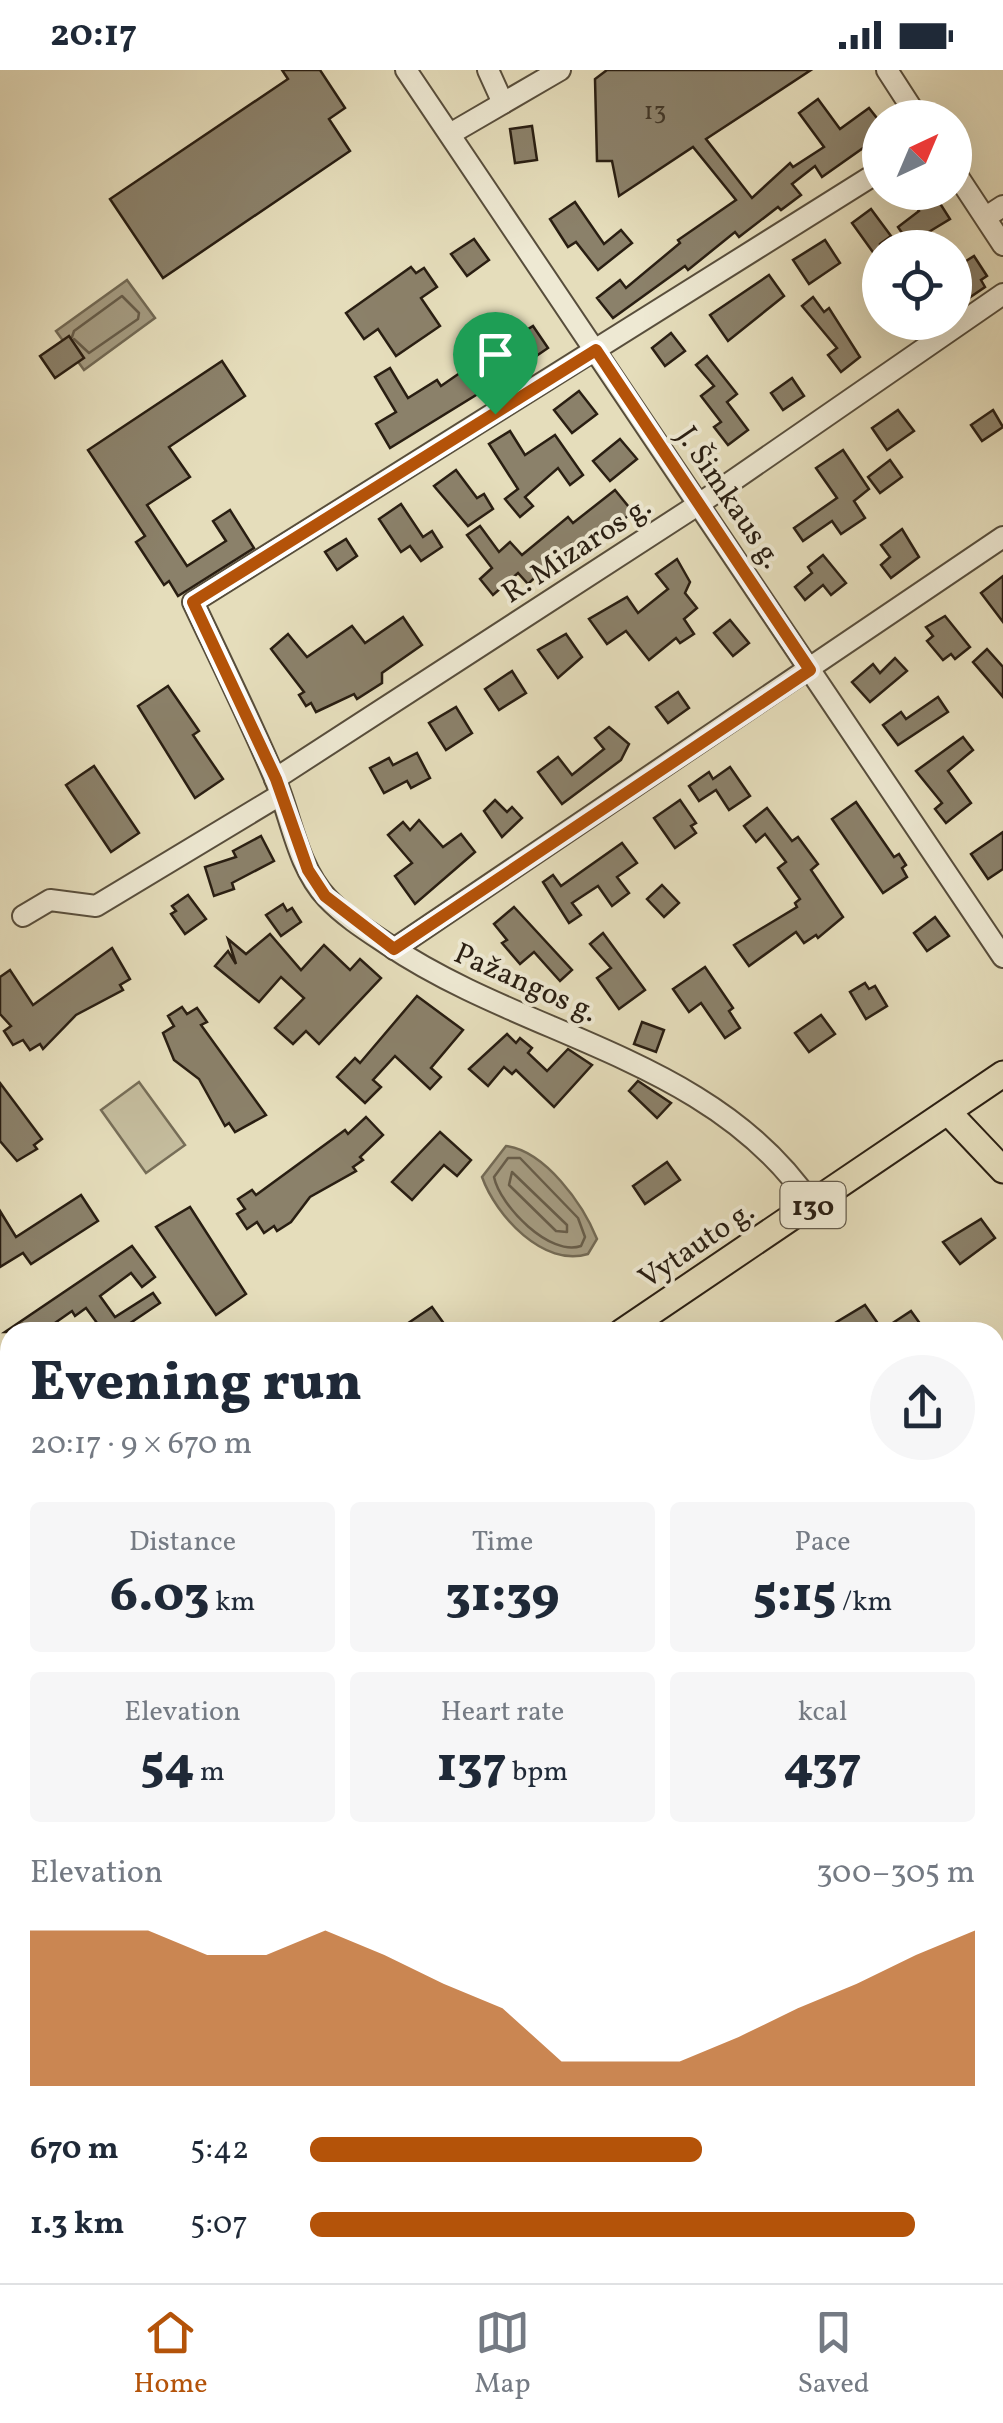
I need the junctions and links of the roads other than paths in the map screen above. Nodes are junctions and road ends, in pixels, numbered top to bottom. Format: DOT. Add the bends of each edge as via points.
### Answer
graph roads {
  1 [pos="406,70"];
  2 [pos="488,70"];
  3 [pos="560,70"];
  4 [pos="887,70"];
  5 [pos="906,100"];
  6 [pos="503,102"];
  7 [pos="450,134"];
  8 [pos="862,182"];
  9 [pos="972,189"];
  10 [pos="994,212"];
  11 [pos="1003,245"];
  12 [pos="1003,294"];
  13 [pos="596,350"];
  14 [pos="699,504"];
  15 [pos="1003,537"];
  16 [pos="810,670"];
  17 [pos="278,787"];
  18 [pos="22,916"];
  19 [pos="394,949"];
  20 [pos="1003,958"];
  21 [pos="1003,1074"];
  22 [pos="949,1112"];
  23 [pos="1003,1170"];
  24 [pos="812,1205"];
  25 [pos="637,1322"];
  1 -- 7 [label="street, J. Šimkaus g."];
  2 -- 6 [label="street"];
  3 -- 6 [label="street"];
  4 -- 5 [label="street"];
  6 -- 7 [label="street"];
  7 -- 13 [label="street, J. Šimkaus g."];
  8 -- 13 [label="street"];
  9 -- 10 [label="street"];
  10 -- 11 [label="street"];
  12 -- 14 [label="street, R. Mizaros g."];
  13 -- 14 [label="street, J. Šimkaus g."];
  13 -- 17 [label="street, Pažangos g." via="193,602"];
  14 -- 16 [label="street, J. Šimkaus g."];
  14 -- 17 [label="street, R. Mizaros g."];
  15 -- 16 [label="street"];
  16 -- 19 [label="street"];
  16 -- 20 [label="street, J. Šimkaus g."];
  17 -- 18 [label="street, R. Mizaros g." via="96,906 50,900"];
  17 -- 19 [label="street, Pažangos g." via="308,870 325,896"];
  19 -- 24 [label="street, Pažangos g." via="491,1002 682,1087 776,1156"];
  21 -- 22 [label="main road, Vytauto g. / 130"];
  22 -- 23 [label="main road"];
  22 -- 24 [label="main road, Vytauto g. / 130"];
  24 -- 25 [label="main road, Vytauto g. / 130"];
}
